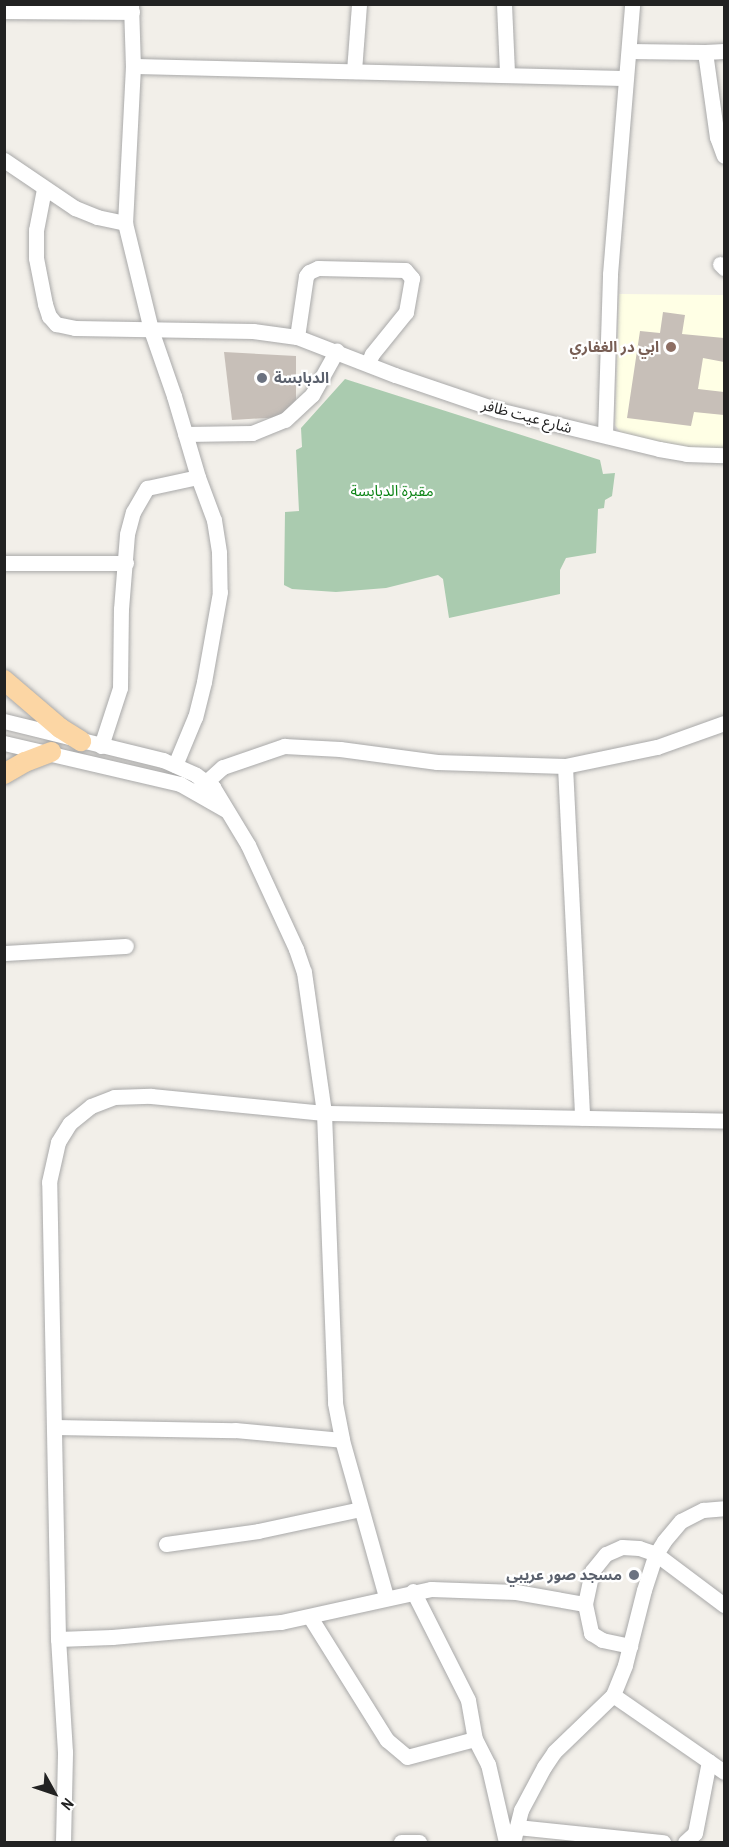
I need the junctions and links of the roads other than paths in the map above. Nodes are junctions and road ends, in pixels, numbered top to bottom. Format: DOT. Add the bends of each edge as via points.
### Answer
graph roads {
  1 [pos="359,4"];
  2 [pos="504,4"];
  3 [pos="632,4"];
  4 [pos="131,8"];
  5 [pos="4,11"];
  6 [pos="629,51"];
  7 [pos="724,51"];
  8 [pos="705,52"];
  9 [pos="133,66"];
  10 [pos="354,71"];
  11 [pos="507,74"];
  12 [pos="625,78"];
  13 [pos="724,156"];
  14 [pos="4,160"];
  15 [pos="44,189"];
  16 [pos="125,223"];
  17 [pos="151,330"];
  18 [pos="297,336"];
  19 [pos="337,350"];
  20 [pos="368,363"];
  21 [pos="185,434"];
  22 [pos="605,435"];
  23 [pos="724,455"];
  24 [pos="198,477"];
  25 [pos="4,563"];
  26 [pos="126,563"];
  27 [pos="4,680"];
  28 [pos="4,721"];
  29 [pos="724,723"];
  30 [pos="81,741"];
  31 [pos="4,743"];
  32 [pos="101,746"];
  33 [pos="51,752"];
  34 [pos="176,765"];
  35 [pos="565,766"];
  36 [pos="4,774"];
  37 [pos="201,786"];
  38 [pos="126,946"];
  39 [pos="4,953"];
  40 [pos="324,1113"];
  41 [pos="582,1118"];
  42 [pos="724,1121"];
  43 [pos="55,1427"];
  44 [pos="342,1440"];
  45 [pos="724,1508"];
  46 [pos="361,1509"];
  47 [pos="166,1544"];
  48 [pos="656,1554"];
  49 [pos="413,1591"];
  50 [pos="386,1597"];
  51 [pos="585,1604"];
  52 [pos="724,1605"];
  53 [pos="310,1617"];
  54 [pos="58,1639"];
  55 [pos="630,1646"];
  56 [pos="613,1695"];
  57 [pos="475,1739"];
  58 [pos="709,1761"];
  59 [pos="724,1772"];
  60 [pos="517,1827"];
  61 [pos="63,1842"];
  62 [pos="401,1842"];
  63 [pos="419,1842"];
  64 [pos="506,1842"];
  65 [pos="513,1842"];
  66 [pos="663,1842"];
  67 [pos="685,1842"];
  1 -- 10 [label="street"];
  2 -- 11 [label="street"];
  3 -- 6 [label="street"];
  4 -- 5 [label="street"];
  4 -- 9 [label="street"];
  6 -- 8 [label="street"];
  6 -- 12 [label="street"];
  7 -- 8 [label="street"];
  8 -- 13 [label="street" via="717,137"];
  9 -- 10 [label="street"];
  9 -- 16 [label="street"];
  10 -- 11 [label="street"];
  11 -- 12 [label="street"];
  12 -- 22 [label="street" via="610,274"];
  14 -- 15 [label="street"];
  15 -- 16 [label="street" via="87,213"];
  15 -- 17 [label="street, شارع عيت ظافر" via="36,230 36,258 52,321 75,328"];
  16 -- 17 [label="street"];
  17 -- 18 [label="street, شارع عيت ظافر" via="254,331"];
  17 -- 21 [label="street"];
  18 -- 19 [label="street, شارع عيت ظافر"];
  18 -- 20 [label="street" via="309,272 318,268 405,270 412,278 406,312"];
  19 -- 20 [label="street, شارع عيت ظافر"];
  19 -- 21 [label="street" via="312,395 285,420 252,434"];
  20 -- 22 [label="street, شارع عيت ظافر" via="498,410"];
  21 -- 24 [label="street"];
  22 -- 23 [label="street, شارع عيت ظافر" via="686,454"];
  24 -- 26 [label="street" via="147,488 133,512"];
  24 -- 34 [label="street" via="217,534 219,592 204,682"];
  25 -- 26 [label="street"];
  26 -- 32 [label="street" via="120,688"];
  27 -- 30 [label="main road" via="51,722"];
  28 -- 30 [label="street"];
  29 -- 35 [label="street" via="657,747"];
  30 -- 32 [label="street"];
  31 -- 33 [label="street"];
  32 -- 34 [label="street"];
  33 -- 36 [label="main road"];
  33 -- 37 [label="street"];
  34 -- 37 [label="street"];
  35 -- 37 [label="street" via="437,762 295,745 275,748 224,767"];
  35 -- 41 [label="street"];
  37 -- 40 [label="street" via="231,813 282,916 304,972"];
  38 -- 39 [label="street"];
  40 -- 41 [label="street"];
  40 -- 43 [label="street" via="215,1101 114,1097 91,1106 70,1123 56,1147 49,1182"];
  40 -- 44 [label="street" via="335,1403"];
  41 -- 42 [label="street"];
  43 -- 44 [label="street" via="212,1429"];
  43 -- 54 [label="street"];
  44 -- 46 [label="street"];
  45 -- 48 [label="street" via="703,1510 681,1521"];
  46 -- 47 [label="street" via="258,1531"];
  46 -- 50 [label="street"];
  48 -- 51 [label="street" via="622,1546 606,1554 592,1571"];
  48 -- 52 [label="street"];
  48 -- 55 [label="street"];
  49 -- 50 [label="street"];
  49 -- 51 [label="street" via="516,1592"];
  49 -- 57 [label="street" via="468,1700"];
  50 -- 53 [label="street"];
  51 -- 55 [label="street" via="591,1633 602,1640"];
  53 -- 54 [label="street"];
  53 -- 57 [label="street" via="387,1740 407,1757"];
  54 -- 61 [label="street" via="65,1752"];
  55 -- 56 [label="street"];
  56 -- 58 [label="street"];
  56 -- 60 [label="street" via="554,1752 531,1786"];
  57 -- 64 [label="street" via="488,1764"];
  58 -- 59 [label="street"];
  58 -- 67 [label="street" via="695,1833"];
  60 -- 65 [label="street"];
  60 -- 66 [label="street"];
  62 -- 63 [label="street"];
}
